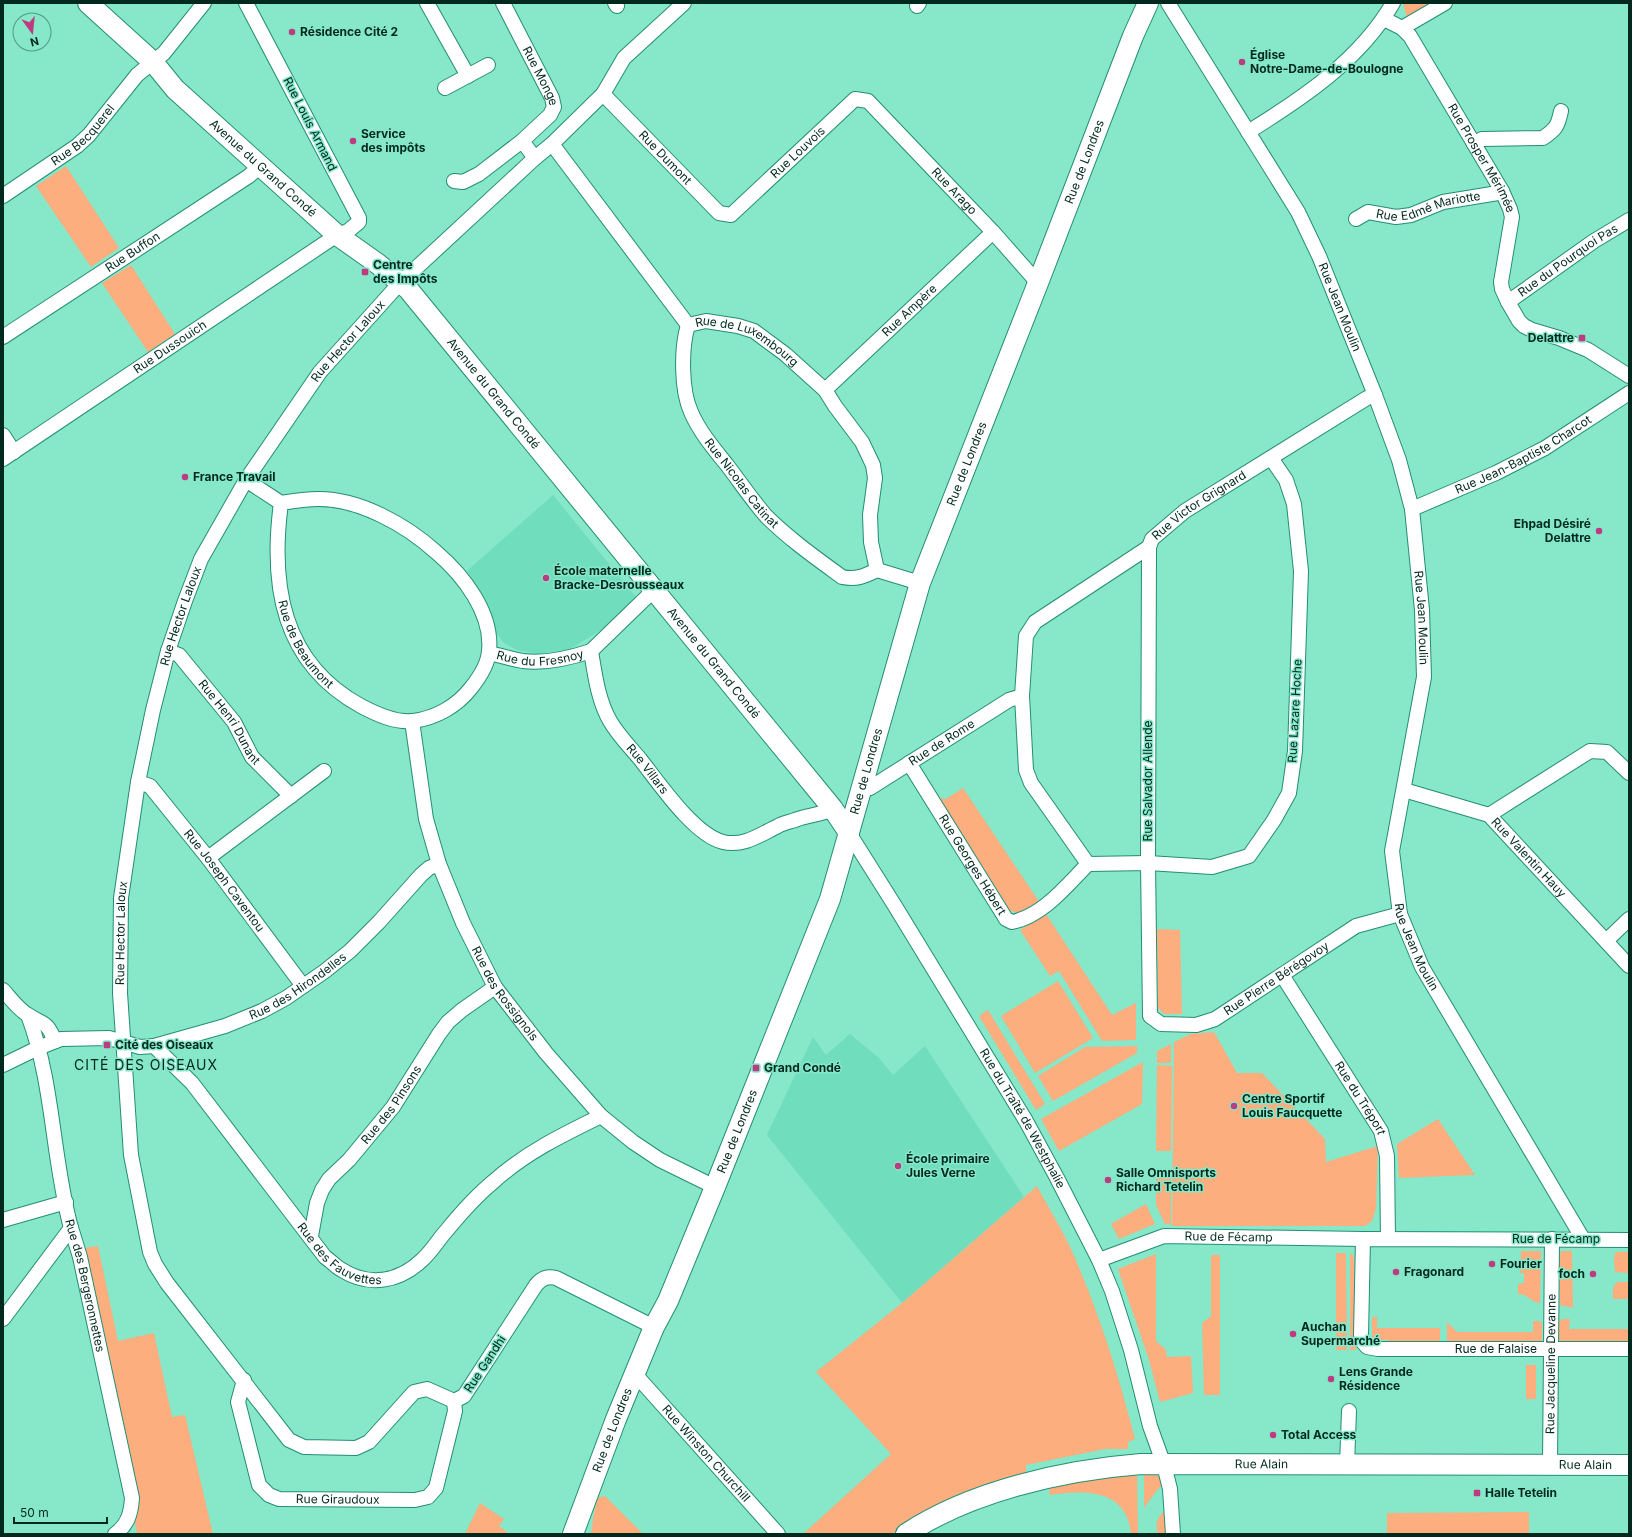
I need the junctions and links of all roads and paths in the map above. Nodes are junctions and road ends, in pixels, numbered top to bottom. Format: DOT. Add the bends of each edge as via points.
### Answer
graph roads {
  1 [pos="88,3"];
  2 [pos="204,3"];
  3 [pos="246,3"];
  4 [pos="427,3"];
  5 [pos="503,3"];
  6 [pos="1148,3"];
  7 [pos="1168,3"];
  8 [pos="1393,3"];
  9 [pos="1445,3"];
  10 [pos="680,5"];
  11 [pos="1384,19"];
  12 [pos="1402,28"];
  13 [pos="152,62"];
  14 [pos="488,65"];
  15 [pos="468,76"];
  16 [pos="445,88"];
  17 [pos="604,94"];
  18 [pos="868,101"];
  19 [pos="1561,111"];
  20 [pos="1248,132"];
  21 [pos="522,141"];
  22 [pos="552,144"];
  23 [pos="1474,144"];
  24 [pos="535,158"];
  25 [pos="261,165"];
  26 [pos="454,181"];
  27 [pos="1502,191"];
  28 [pos="3,196"];
  29 [pos="731,215"];
  30 [pos="1356,219"];
  31 [pos="1629,220"];
  32 [pos="993,232"];
  33 [pos="337,236"];
  34 [pos="400,283"];
  35 [pos="1038,283"];
  36 [pos="1508,302"];
  37 [pos="688,325"];
  38 [pos="3,337"];
  39 [pos="1629,376"];
  40 [pos="825,390"];
  41 [pos="1629,393"];
  42 [pos="1375,395"];
  43 [pos="3,435"];
  44 [pos="8,456"];
  45 [pos="1271,458"];
  46 [pos="246,480"];
  47 [pos="281,503"];
  48 [pos="1412,509"];
  49 [pos="1149,547"];
  50 [pos="877,570"];
  51 [pos="920,583"];
  52 [pos="655,589"];
  53 [pos="168,651"];
  54 [pos="591,651"];
  55 [pos="489,653"];
  56 [pos="1022,696"];
  57 [pos="459,702"];
  58 [pos="412,721"];
  59 [pos="909,764"];
  60 [pos="324,771"];
  61 [pos="1629,773"];
  62 [pos="138,782"];
  63 [pos="862,787"];
  64 [pos="1404,790"];
  65 [pos="291,796"];
  66 [pos="833,809"];
  67 [pos="1489,815"];
  68 [pos="849,833"];
  69 [pos="208,858"];
  70 [pos="1148,863"];
  71 [pos="439,864"];
  72 [pos="1088,864"];
  73 [pos="1400,914"];
  74 [pos="1629,919"];
  75 [pos="1606,941"];
  76 [pos="1629,966"];
  77 [pos="1282,974"];
  78 [pos="303,986"];
  79 [pos="495,987"];
  80 [pos="3,990"];
  81 [pos="28,1016"];
  82 [pos="1150,1016"];
  83 [pos="55,1041"];
  84 [pos="124,1043"];
  85 [pos="154,1046"];
  86 [pos="38,1048"];
  87 [pos="3,1065"];
  88 [pos="601,1116"];
  89 [pos="715,1187"];
  90 [pos="66,1202"];
  91 [pos="3,1220"];
  92 [pos="71,1228"];
  93 [pos="311,1236"];
  94 [pos="1363,1239"];
  95 [pos="1388,1239"];
  96 [pos="1552,1239"];
  97 [pos="1583,1239"];
  98 [pos="1629,1240"];
  99 [pos="1099,1260"];
  100 [pos="167,1283"];
  101 [pos="3,1319"];
  102 [pos="654,1327"];
  103 [pos="1551,1349"];
  104 [pos="1629,1349"];
  105 [pos="634,1373"];
  106 [pos="244,1380"];
  107 [pos="454,1401"];
  108 [pos="1349,1411"];
  109 [pos="1164,1465"];
  110 [pos="1347,1465"];
  111 [pos="1550,1465"];
  112 [pos="1629,1465"];
  113 [pos="115,1534"];
  114 [pos="573,1534"];
  115 [pos="778,1534"];
  116 [pos="906,1534"];
  117 [pos="1173,1534"];
  1 -- 13 [label="street, Avenue du Grand Condé"];
  2 -- 13 [label="street, Rue Becquerel" via="164,53"];
  3 -- 33 [label="street, Rue Louis Armand" via="359,218 359,222"];
  4 -- 15 [label="street"];
  5 -- 21 [label="street, Rue Monge" via="552,98 554,107 550,115"];
  6 -- 35 [label="street, Rue de Londres"];
  7 -- 20 [label="street, Rue Jean Moulin"];
  8 -- 11 [label="street"];
  9 -- 12 [label="street"];
  10 -- 17 [label="street, Rue Hector Laloux" via="624,58"];
  11 -- 12 [label="street, Rue Prosper Mérimée"];
  11 -- 20 [label="street" via="1365,42 1323,81"];
  12 -- 23 [label="street, Rue Prosper Mérimée" via="1410,36"];
  13 -- 25 [label="street, Avenue du Grand Condé" via="175,89"];
  13 -- 28 [label="street, Rue Becquerel" via="137,75 77,146"];
  14 -- 15 [label="street"];
  15 -- 16 [label="street"];
  17 -- 22 [label="street, Rue Hector Laloux"];
  17 -- 29 [label="street, Rue Dumont" via="719,213"];
  18 -- 29 [label="street, Rue Louvois" via="855,99"];
  18 -- 32 [label="street, Rue Arago"];
  19 -- 23 [label="street" via="1558,125 1543,138 1482,139"];
  20 -- 42 [label="street, Rue Jean Moulin" via="1283,186 1307,231"];
  21 -- 24 [label="street"];
  21 -- 26 [label="street" via="479,174 462,182"];
  22 -- 24 [label="street, Rue Hector Laloux"];
  22 -- 37 [label="street, Rue de Luxembourg"];
  23 -- 27 [label="street, Rue Prosper Mérimée"];
  24 -- 34 [label="street, Rue Hector Laloux"];
  25 -- 33 [label="street, Avenue du Grand Condé"];
  25 -- 38 [label="street, Rue Buffon" via="249,176"];
  27 -- 30 [label="street, Rue Edmé Mariotte" via="1444,202 1411,216 1396,217 1368,212"];
  27 -- 36 [label="street, Rue Prosper Mérimée" via="1512,217 1501,282"];
  31 -- 36 [label="street, Rue du Pourquoi Pas"];
  32 -- 35 [label="street, Rue Arago"];
  32 -- 40 [label="street, Rue Ampère"];
  33 -- 34 [label="street, Avenue du Grand Condé" via="378,264"];
  33 -- 44 [label="street, Rue Dussouich"];
  34 -- 46 [label="street, Rue Hector Laloux" via="320,372"];
  34 -- 52 [label="street, Avenue du Grand Condé" via="408,289"];
  35 -- 51 [label="street, Rue de Londres"];
  36 -- 39 [label="street" via="1524,326 1588,350"];
  37 -- 40 [label="street, Rue de Luxembourg" via="706,321 738,326 754,332 785,354"];
  37 -- 50 [label="street, Rue Nicolas Catinat" via="684,342 683,375 690,412 711,445 766,515 790,538 842,578 865,577"];
  40 -- 50 [label="street, Rue de Luxembourg" via="862,442 873,465 875,478 870,515 871,542"];
  41 -- 48 [label="street, Rue Jean-Baptiste Charcot" via="1545,448 1496,473"];
  42 -- 45 [label="street, Rue Victor Grignard"];
  42 -- 48 [label="street, Rue Jean Moulin" via="1399,460"];
  43 -- 44 [label="street"];
  45 -- 49 [label="street, Rue Victor Grignard" via="1185,511 1152,539"];
  45 -- 70 [label="street, Rue Lazare Hoche" via="1286,480 1294,504 1301,571 1295,751 1289,793 1249,856 1212,867"];
  46 -- 47 [label="street"];
  46 -- 53 [label="street, Rue Hector Laloux" via="201,559"];
  47 -- 55 [label="street, Rue du Fresnoy" via="320,499 342,502 382,515 418,537 453,568 476,599 490,638"];
  47 -- 58 [label="street, Rue de Beaumont" via="277,539 278,581 287,619 307,659 323,680 351,700 386,717"];
  48 -- 64 [label="street, Rue Jean Moulin" via="1422,610 1424,676"];
  49 -- 56 [label="street, Rue Victor Grignard" via="1035,622 1026,636"];
  49 -- 70 [label="street, Rue Salvador Allende"];
  50 -- 51 [label="street"];
  51 -- 63 [label="street, Rue de Londres"];
  52 -- 54 [label="street"];
  52 -- 66 [label="street, Avenue du Grand Condé"];
  53 -- 62 [label="street, Rue Hector Laloux"];
  53 -- 65 [label="street, Rue Henri Dunant" via="179,655 234,722 252,758"];
  54 -- 55 [label="street, Rue du Fresnoy" via="573,657 539,662"];
  54 -- 66 [label="street, Rue Villars" via="599,696 610,721 691,821 716,839 724,842 745,841 758,837 778,825"];
  55 -- 57 [label="street, Rue du Fresnoy" via="476,682"];
  56 -- 59 [label="street, Rue de Rome" via="1009,700"];
  56 -- 72 [label="street" via="1026,770 1031,783"];
  57 -- 58 [label="street, Rue de Beaumont" via="445,711"];
  58 -- 71 [label="street, Rue des Rossignols" via="426,819"];
  59 -- 63 [label="street, Rue de Rome" via="870,788"];
  59 -- 72 [label="street, Rue Georges Hébert" via="1006,919 1012,922 1019,921 1040,908 1054,898"];
  60 -- 65 [label="street"];
  61 -- 67 [label="street" via="1607,752 1590,751"];
  62 -- 69 [label="street, Rue Joseph Caventou" via="150,786"];
  62 -- 84 [label="street, Rue Hector Laloux" via="121,898 120,993"];
  63 -- 68 [label="street, Rue de Londres"];
  64 -- 67 [label="street, Rue Valentin Hauy"];
  64 -- 73 [label="street, Rue Jean Moulin" via="1392,851"];
  65 -- 69 [label="street"];
  66 -- 68 [label="street, Avenue du Grand Condé"];
  67 -- 75 [label="street, Rue Valentin Hauy"];
  68 -- 89 [label="street, Rue de Londres" via="830,899"];
  68 -- 99 [label="street, Rue du Traîté de Westphalie" via="1026,1121"];
  69 -- 78 [label="street, Rue Joseph Caventou"];
  70 -- 72 [label="street"];
  70 -- 82 [label="street, Rue Salvador Allende"];
  71 -- 78 [label="street, Rue des Hirondelles" via="421,875 380,922 350,951"];
  71 -- 79 [label="street, Rue des Rossignols" via="463,923"];
  73 -- 77 [label="street, Rue Pierre Bérégovoy" via="1356,926"];
  73 -- 97 [label="street, Rue Jean Moulin" via="1422,967"];
  74 -- 75 [label="street"];
  75 -- 76 [label="street, Rue Valentin Hauy"];
  77 -- 82 [label="street, Rue Pierre Bérégovoy" via="1215,1019 1196,1025 1161,1024"];
  77 -- 95 [label="street, Rue du Tréport" via="1381,1131 1387,1156"];
  78 -- 85 [label="street, Rue des Hirondelles" via="262,1011 225,1026"];
  79 -- 88 [label="street, Rue des Rossignols" via="546,1053"];
  79 -- 93 [label="street, Rue des Pinsons" via="448,1022 393,1107 349,1160 329,1179 317,1202"];
  80 -- 81 [label="street"];
  81 -- 83 [label="street" via="44,1023"];
  81 -- 86 [label="street, Rue des Bergeronnettes"];
  83 -- 84 [label="street, Rue des Hirondelles" via="109,1038"];
  83 -- 86 [label="street, Rue des Hirondelles"];
  84 -- 85 [label="street, Rue des Hirondelles" via="140,1047"];
  84 -- 100 [label="street, Rue Hector Laloux" via="131,1155 150,1252"];
  85 -- 93 [label="street, Rue des Fauvettes" via="192,1083"];
  86 -- 87 [label="street, Rue des Hirondelles"];
  86 -- 90 [label="street, Rue des Bergeronnettes" via="44,1065"];
  88 -- 89 [label="street, Rue des Rossignols" via="660,1160"];
  88 -- 93 [label="street, Rue des Fauvettes" via="553,1140 514,1164 472,1201 422,1260 397,1277 384,1281 370,1281 341,1270 325,1257"];
  89 -- 102 [label="street, Rue de Londres" via="668,1301"];
  90 -- 91 [label="street"];
  90 -- 92 [label="street, Rue des Bergeronnettes"];
  92 -- 101 [label="street"];
  92 -- 113 [label="street, Rue des Bergeronnettes" via="80,1257 132,1498 132,1511 127,1523"];
  94 -- 95 [label="street, Rue de Fécamp"];
  94 -- 99 [label="street, Rue de Fécamp" via="1164,1236"];
  94 -- 103 [label="street, Rue de Falaise" via="1361,1335 1362,1341 1370,1348"];
  95 -- 96 [label="street, Rue de Fécamp"];
  96 -- 97 [label="street, Rue de Fécamp"];
  96 -- 103 [label="street, Rue Jacqueline Devanne"];
  97 -- 98 [label="street, Rue de Fécamp"];
  99 -- 109 [label="street, Rue du Traîté de Westphalie" via="1112,1291 1150,1426"];
  100 -- 106 [label="street, Rue Gandhi"];
  102 -- 105 [label="street, Rue de Londres"];
  102 -- 107 [label="street, Rue Gandhi" via="556,1278 540,1279 464,1396"];
  103 -- 104 [label="street, Rue de Falaise"];
  103 -- 111 [label="street, Rue Jacqueline Devanne"];
  105 -- 114 [label="street, Rue de Londres"];
  105 -- 115 [label="street, Rue Winston Churchill"];
  106 -- 107 [label="street, Rue Gandhi" via="289,1440 304,1447 356,1448 369,1442 414,1392 421,1389 427,1389"];
  106 -- 107 [label="street, Rue Giraudoux" via="238,1402 259,1485 268,1495 279,1499 428,1498 436,1488 455,1410"];
  108 -- 110 [label="street"];
  109 -- 110 [label="street, Rue Alain"];
  109 -- 116 [label="street, Rue Alain" via="1116,1466 1033,1482 968,1502 934,1517"];
  109 -- 117 [label="street" via="1170,1489"];
  110 -- 111 [label="street, Rue Alain"];
  111 -- 112 [label="street, Rue Alain"];
}
